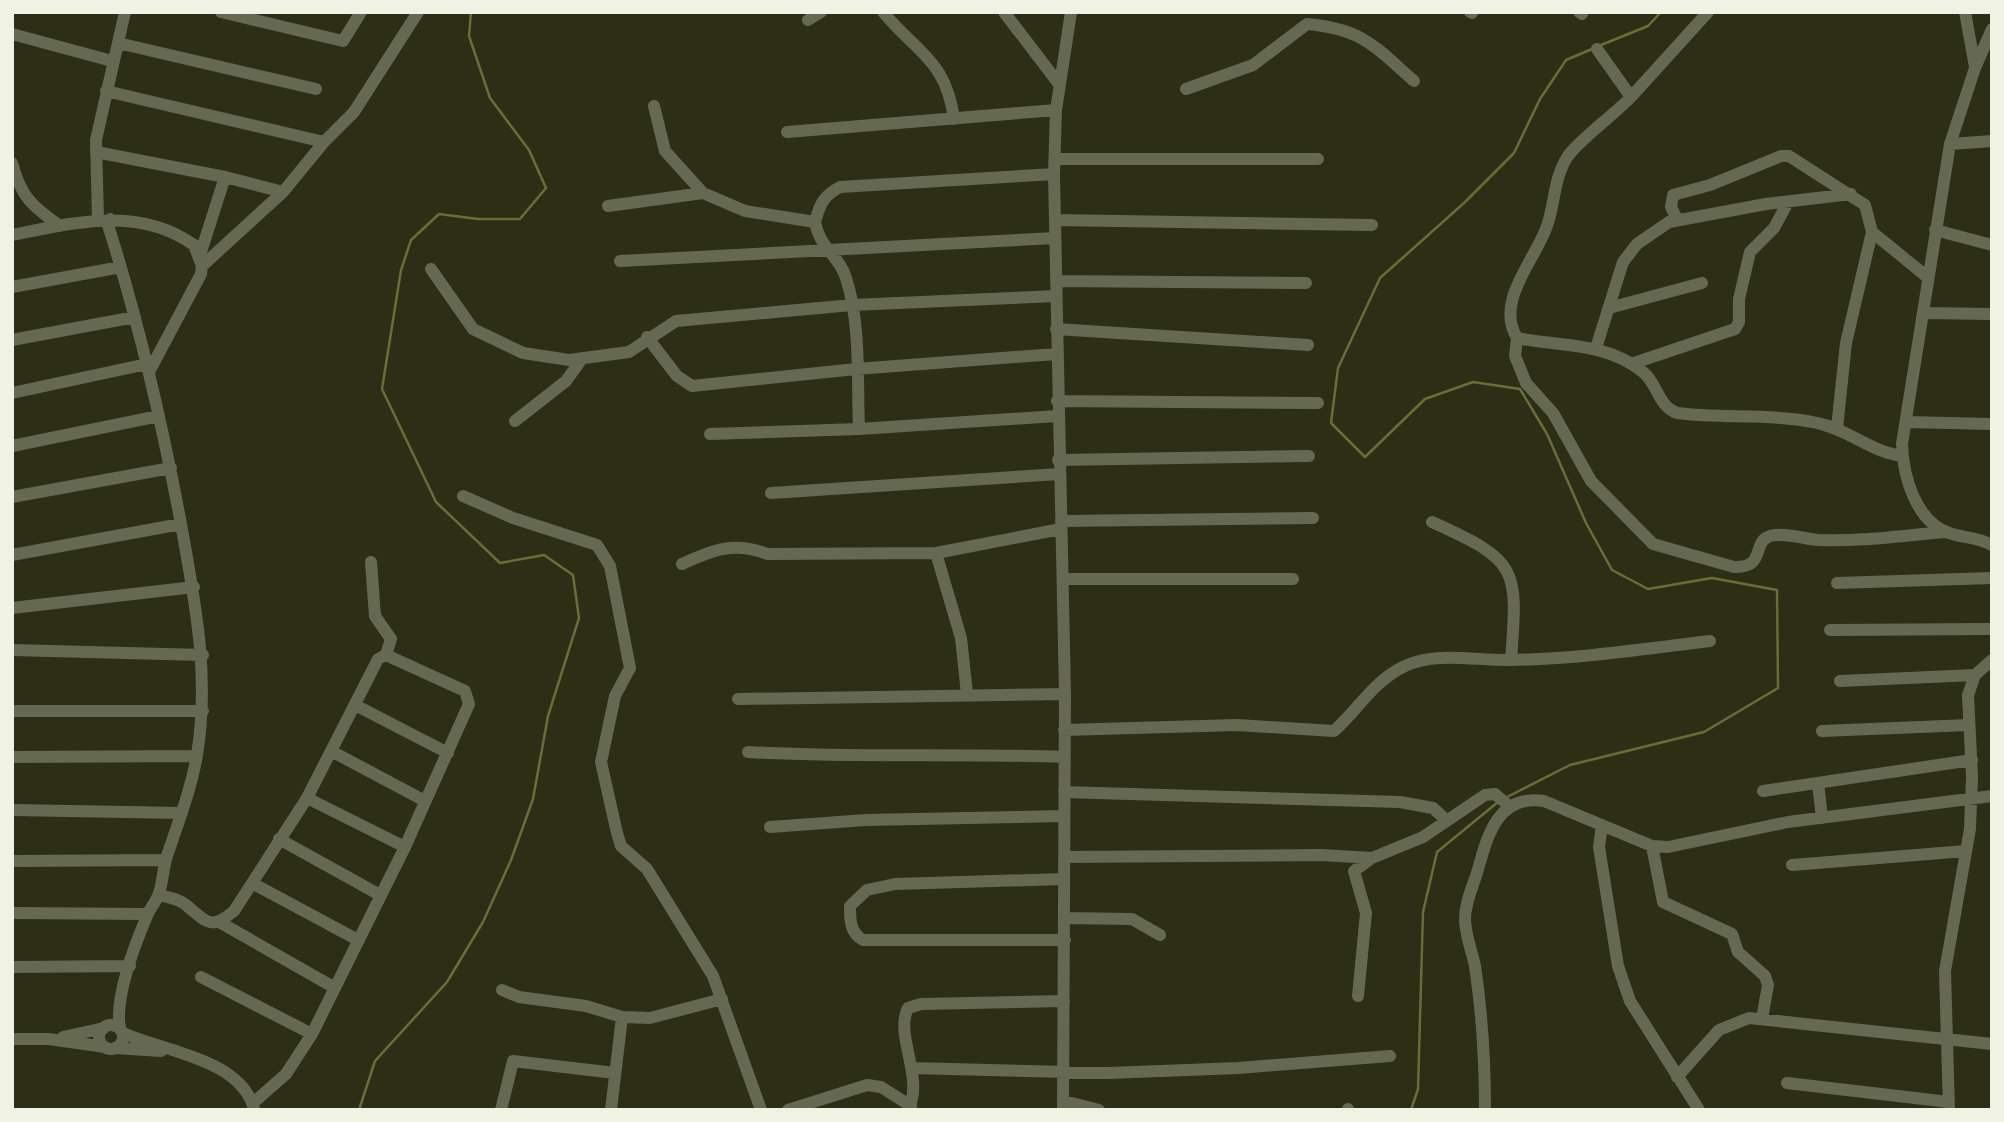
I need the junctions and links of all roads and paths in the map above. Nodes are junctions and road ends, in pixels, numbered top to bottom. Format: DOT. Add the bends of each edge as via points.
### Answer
graph roads {
  1 [pos="125,12"];
  2 [pos="221,12"];
  3 [pos="361,12"];
  4 [pos="418,12"];
  5 [pos="821,12"];
  6 [pos="883,12"];
  7 [pos="1004,12"];
  8 [pos="1071,12"];
  9 [pos="1708,12"];
  10 [pos="1965,12"];
  11 [pos="1307,18"];
  12 [pos="808,20"];
  13 [pos="1992,29"];
  14 [pos="12,34"];
  15 [pos="118,43"];
  16 [pos="1597,49"];
  17 [pos="112,61"];
  18 [pos="1975,68"];
  19 [pos="1414,81"];
  20 [pos="1059,84"];
  21 [pos="316,89"];
  22 [pos="1186,89"];
  23 [pos="106,91"];
  24 [pos="1632,97"];
  25 [pos="654,106"];
  26 [pos="1056,110"];
  27 [pos="954,119"];
  28 [pos="787,132"];
  29 [pos="1992,141"];
  30 [pos="324,142"];
  31 [pos="1950,144"];
  32 [pos="96,152"];
  33 [pos="1055,159"];
  34 [pos="1318,159"];
  35 [pos="12,163"];
  36 [pos="1054,174"];
  37 [pos="225,177"];
  38 [pos="14,182"];
  39 [pos="283,192"];
  40 [pos="703,193"];
  41 [pos="1851,194"];
  42 [pos="1787,204"];
  43 [pos="608,206"];
  44 [pos="104,219"];
  45 [pos="1677,219"];
  46 [pos="1056,220"];
  47 [pos="815,222"];
  48 [pos="1372,225"];
  49 [pos="60,226"];
  50 [pos="1935,230"];
  51 [pos="1872,232"];
  52 [pos="12,235"];
  53 [pos="1055,239"];
  54 [pos="1992,245"];
  55 [pos="824,248"];
  56 [pos="201,260"];
  57 [pos="620,261"];
  58 [pos="121,267"];
  59 [pos="431,269"];
  60 [pos="1927,276"];
  61 [pos="1056,281"];
  62 [pos="1306,283"];
  63 [pos="1702,283"];
  64 [pos="12,287"];
  65 [pos="1056,296"];
  66 [pos="852,305"];
  67 [pos="1609,309"];
  68 [pos="1924,313"];
  69 [pos="1992,314"];
  70 [pos="135,317"];
  71 [pos="1056,329"];
  72 [pos="648,337"];
  73 [pos="1517,338"];
  74 [pos="12,340"];
  75 [pos="1308,345"];
  76 [pos="1596,348"];
  77 [pos="1056,354"];
  78 [pos="580,360"];
  79 [pos="1631,363"];
  80 [pos="148,368"];
  81 [pos="856,369"];
  82 [pos="12,393"];
  83 [pos="1057,401"];
  84 [pos="1318,403"];
  85 [pos="159,416"];
  86 [pos="1057,416"];
  87 [pos="515,421"];
  88 [pos="1906,422"];
  89 [pos="1992,424"];
  90 [pos="1837,428"];
  91 [pos="859,429"];
  92 [pos="710,434"];
  93 [pos="12,446"];
  94 [pos="1309,456"];
  95 [pos="1902,456"];
  96 [pos="1058,460"];
  97 [pos="171,468"];
  98 [pos="1059,474"];
  99 [pos="771,494"];
  100 [pos="463,496"];
  101 [pos="12,497"];
  102 [pos="1313,518"];
  103 [pos="1432,522"];
  104 [pos="181,524"];
  105 [pos="1061,525"];
  106 [pos="1947,532"];
  107 [pos="1992,545"];
  108 [pos="936,553"];
  109 [pos="12,555"];
  110 [pos="371,562"];
  111 [pos="682,564"];
  112 [pos="1992,578"];
  113 [pos="1063,579"];
  114 [pos="1293,579"];
  115 [pos="1837,583"];
  116 [pos="194,587"];
  117 [pos="12,608"];
  118 [pos="1992,629"];
  119 [pos="1830,630"];
  120 [pos="1710,641"];
  121 [pos="12,650"];
  122 [pos="203,655"];
  123 [pos="386,655"];
  124 [pos="1511,660"];
  125 [pos="1992,660"];
  126 [pos="1975,675"];
  127 [pos="1840,681"];
  128 [pos="967,694"];
  129 [pos="1065,694"];
  130 [pos="738,699"];
  131 [pos="355,705"];
  132 [pos="12,711"];
  133 [pos="203,711"];
  134 [pos="1969,726"];
  135 [pos="1064,730"];
  136 [pos="1822,731"];
  137 [pos="333,751"];
  138 [pos="448,752"];
  139 [pos="748,752"];
  140 [pos="197,756"];
  141 [pos="12,757"];
  142 [pos="1063,757"];
  143 [pos="1972,760"];
  144 [pos="1818,783"];
  145 [pos="1763,791"];
  146 [pos="1064,792"];
  147 [pos="1992,796"];
  148 [pos="307,798"];
  149 [pos="1972,799"];
  150 [pos="425,801"];
  151 [pos="1509,806"];
  152 [pos="12,810"];
  153 [pos="182,813"];
  154 [pos="1063,816"];
  155 [pos="1822,818"];
  156 [pos="1447,820"];
  157 [pos="1602,825"];
  158 [pos="770,827"];
  159 [pos="279,839"];
  160 [pos="1652,845"];
  161 [pos="405,846"];
  162 [pos="1966,851"];
  163 [pos="1064,857"];
  164 [pos="1372,858"];
  165 [pos="165,860"];
  166 [pos="12,861"];
  167 [pos="1792,865"];
  168 [pos="1063,879"];
  169 [pos="252,883"];
  170 [pos="159,895"];
  171 [pos="380,895"];
  172 [pos="12,913"];
  173 [pos="148,914"];
  174 [pos="1064,918"];
  175 [pos="220,923"];
  176 [pos="1160,934"];
  177 [pos="358,940"];
  178 [pos="1065,940"];
  179 [pos="130,966"];
  180 [pos="12,967"];
  181 [pos="201,977"];
  182 [pos="335,988"];
  183 [pos="502,990"];
  184 [pos="1358,996"];
  185 [pos="722,999"];
  186 [pos="1064,1001"];
  187 [pos="622,1017"];
  188 [pos="1762,1019"];
  189 [pos="113,1029"];
  190 [pos="312,1034"];
  191 [pos="12,1039"];
  192 [pos="49,1040"];
  193 [pos="1948,1041"];
  194 [pos="1992,1044"];
  195 [pos="110,1048"];
  196 [pos="175,1052"];
  197 [pos="1390,1056"];
  198 [pos="912,1068"];
  199 [pos="1064,1071"];
  200 [pos="615,1073"];
  201 [pos="1677,1077"];
  202 [pos="1787,1083"];
  203 [pos="1064,1105"];
  204 [pos="1949,1106"];
  205 [pos="254,1107"];
  206 [pos="910,1108"];
  207 [pos="501,1110"];
  208 [pos="611,1110"];
  209 [pos="761,1110"];
  210 [pos="788,1110"];
  211 [pos="1099,1110"];
  212 [pos="1485,1110"];
  213 [pos="1699,1110"];
  1 -- 15 [label="street"];
  2 -- 3 [label="street" via="343,41"];
  4 -- 30 [label="street" via="354,112"];
  5 -- 12 [label="street"];
  6 -- 27 [label="street" via="941,73 951,93"];
  7 -- 20 [label="street"];
  8 -- 20 [label="street"];
  9 -- 24 [label="street"];
  10 -- 18 [label="street"];
  11 -- 19 [label="street" via="1368,40"];
  11 -- 22 [label="street" via="1253,65"];
  13 -- 18 [label="street"];
  14 -- 17 [label="street"];
  15 -- 17 [label="street"];
  15 -- 21 [label="street"];
  16 -- 24 [label="street"];
  17 -- 23 [label="street"];
  18 -- 31 [label="street"];
  20 -- 26 [label="street"];
  23 -- 30 [label="street"];
  23 -- 32 [label="street"];
  24 -- 73 [label="street" via="1568,155 1555,187 1549,223 1510,310"];
  25 -- 40 [label="street" via="665,151"];
  26 -- 27 [label="street"];
  26 -- 33 [label="street"];
  27 -- 28 [label="street"];
  29 -- 31 [label="street"];
  30 -- 39 [label="street"];
  31 -- 50 [label="street"];
  32 -- 37 [label="street"];
  32 -- 44 [label="street"];
  33 -- 34 [label="street"];
  33 -- 36 [label="street"];
  35 -- 38 [label="street"];
  36 -- 46 [label="street"];
  36 -- 47 [label="street" via="840,187 820,203"];
  37 -- 39 [label="street"];
  37 -- 56 [label="street"];
  38 -- 49 [label="street" via="36,208"];
  39 -- 56 [label="street"];
  40 -- 43 [label="street"];
  40 -- 47 [label="street" via="745,211"];
  41 -- 42 [label="street"];
  41 -- 45 [label="street" via="1781,156 1673,195 1671,207"];
  41 -- 51 [label="street" via="1865,205"];
  42 -- 45 [label="street"];
  42 -- 79 [label="street" via="1774,228 1750,252 1735,329"];
  44 -- 49 [label="street"];
  44 -- 56 [label="street" via="166,230 194,245"];
  44 -- 58 [label="street"];
  45 -- 67 [label="street" via="1629,254 1617,275"];
  46 -- 48 [label="street"];
  46 -- 53 [label="street"];
  47 -- 55 [label="street"];
  49 -- 52 [label="street"];
  50 -- 54 [label="street"];
  50 -- 60 [label="street"];
  51 -- 60 [label="street"];
  51 -- 90 [label="street" via="1846,343"];
  53 -- 55 [label="street"];
  53 -- 61 [label="street"];
  55 -- 57 [label="street"];
  55 -- 66 [label="street" via="842,266"];
  56 -- 80 [label="street" via="194,290"];
  58 -- 64 [label="street"];
  58 -- 70 [label="street"];
  59 -- 78 [label="street" via="473,329 489,339 523,353"];
  60 -- 68 [label="street"];
  61 -- 62 [label="street"];
  61 -- 65 [label="street"];
  63 -- 67 [label="street"];
  65 -- 66 [label="street"];
  65 -- 71 [label="street"];
  66 -- 72 [label="street" via="676,321"];
  66 -- 81 [label="street"];
  67 -- 76 [label="street"];
  68 -- 69 [label="street"];
  68 -- 88 [label="street"];
  70 -- 74 [label="street"];
  70 -- 80 [label="street"];
  71 -- 75 [label="street"];
  71 -- 77 [label="street"];
  72 -- 78 [label="street" via="629,352"];
  72 -- 81 [label="street" via="677,376 692,386"];
  73 -- 76 [label="street"];
  73 -- 106 [label="street" via="1514,356 1526,383 1553,413 1581,467 1653,544 1745,568 1753,564 1764,540 1774,535 1838,540"];
  76 -- 79 [label="street"];
  77 -- 81 [label="street"];
  77 -- 83 [label="street"];
  78 -- 87 [label="street" via="566,381"];
  79 -- 90 [label="street" via="1646,374 1666,408 1677,413 1795,418"];
  80 -- 82 [label="street"];
  80 -- 85 [label="street"];
  81 -- 91 [label="street"];
  83 -- 84 [label="street"];
  83 -- 86 [label="street"];
  85 -- 93 [label="street"];
  85 -- 97 [label="street"];
  86 -- 91 [label="street"];
  86 -- 96 [label="street"];
  88 -- 89 [label="street"];
  88 -- 95 [label="street"];
  90 -- 95 [label="street" via="1882,452"];
  91 -- 92 [label="street"];
  94 -- 96 [label="street"];
  95 -- 106 [label="street" via="1906,479 1925,514"];
  96 -- 98 [label="street"];
  97 -- 101 [label="street"];
  97 -- 104 [label="street"];
  98 -- 99 [label="street"];
  98 -- 105 [label="street"];
  100 -- 185 [label="street" via="597,545 610,565 630,668 615,695 601,762 612,818 621,846 647,869 713,976"];
  102 -- 105 [label="street"];
  103 -- 124 [label="street" via="1483,546 1510,575 1516,595"];
  104 -- 109 [label="street"];
  104 -- 116 [label="street"];
  105 -- 108 [label="street"];
  105 -- 113 [label="street"];
  106 -- 107 [label="street"];
  108 -- 111 [label="street" via="766,554 746,546 712,550"];
  108 -- 128 [label="street" via="961,638"];
  110 -- 123 [label="street" via="375,616 391,639"];
  112 -- 115 [label="street"];
  113 -- 114 [label="street"];
  113 -- 129 [label="street"];
  116 -- 117 [label="street"];
  116 -- 122 [label="street"];
  118 -- 119 [label="street"];
  120 -- 124 [label="street"];
  121 -- 122 [label="street"];
  122 -- 133 [label="street"];
  123 -- 131 [label="street" via="378,659"];
  123 -- 138 [label="street" via="465,691 469,705"];
  124 -- 135 [label="street" via="1458,658 1408,664 1369,691 1334,731 1237,725"];
  125 -- 126 [label="street"];
  126 -- 127 [label="street"];
  126 -- 134 [label="street" via="1968,695"];
  128 -- 129 [label="street"];
  128 -- 130 [label="street"];
  129 -- 135 [label="street"];
  131 -- 137 [label="street"];
  131 -- 138 [label="street"];
  132 -- 133 [label="street"];
  133 -- 140 [label="street"];
  134 -- 136 [label="street"];
  134 -- 143 [label="street"];
  135 -- 142 [label="street"];
  137 -- 148 [label="street"];
  137 -- 150 [label="street"];
  138 -- 150 [label="street"];
  139 -- 142 [label="street" via="831,757"];
  140 -- 141 [label="street"];
  140 -- 153 [label="street"];
  142 -- 146 [label="street"];
  143 -- 144 [label="street"];
  143 -- 149 [label="street"];
  144 -- 145 [label="street"];
  144 -- 155 [label="street"];
  146 -- 154 [label="street"];
  146 -- 156 [label="street" via="1422,804"];
  147 -- 149 [label="street"];
  148 -- 159 [label="street"];
  148 -- 161 [label="street"];
  149 -- 155 [label="street"];
  149 -- 162 [label="street"];
  150 -- 161 [label="street"];
  151 -- 156 [label="street" via="1490,793"];
  151 -- 157 [label="street" via="1531,799 1544,801"];
  151 -- 212 [label="street" via="1487,835 1466,914 1478,992"];
  152 -- 153 [label="street"];
  153 -- 165 [label="street"];
  154 -- 158 [label="street"];
  154 -- 163 [label="street"];
  155 -- 160 [label="street"];
  156 -- 164 [label="street" via="1423,837"];
  157 -- 160 [label="street"];
  157 -- 201 [label="street" via="1599,847 1618,966 1630,1001"];
  159 -- 169 [label="street"];
  159 -- 171 [label="street"];
  160 -- 188 [label="street" via="1663,902 1727,930 1738,952 1765,976 1768,985"];
  161 -- 171 [label="street"];
  162 -- 167 [label="street"];
  162 -- 193 [label="street" via="1945,971"];
  163 -- 164 [label="street"];
  163 -- 168 [label="street"];
  164 -- 184 [label="street" via="1354,870 1366,913"];
  165 -- 166 [label="street"];
  165 -- 170 [label="street"];
  168 -- 174 [label="street"];
  168 -- 178 [label="street" via="895,884 867,890 850,906 850,915 853,930 863,940"];
  169 -- 175 [label="street"];
  169 -- 177 [label="street"];
  170 -- 173 [label="street"];
  170 -- 175 [label="street" via="180,901 211,923"];
  171 -- 177 [label="street"];
  172 -- 173 [label="street"];
  173 -- 179 [label="street"];
  174 -- 176 [label="street" via="1132,919"];
  174 -- 178 [label="street"];
  175 -- 182 [label="street"];
  177 -- 182 [label="street"];
  178 -- 186 [label="street"];
  179 -- 180 [label="street"];
  179 -- 189 [label="street"];
  181 -- 190 [label="street"];
  182 -- 190 [label="street"];
  183 -- 187 [label="street" via="519,998 586,1006"];
  185 -- 187 [label="street" via="650,1018"];
  185 -- 209 [label="street"];
  186 -- 198 [label="street" via="914,1005 908,1008 905,1021"];
  186 -- 199 [label="street"];
  187 -- 200 [label="street"];
  188 -- 193 [label="street"];
  188 -- 201 [label="street" via="1732,1022 1718,1030"];
  189 -- 192 [label="street"];
  189 -- 195 [label="street" via="123,1040"];
  189 -- 195 [label="street" via="99,1038"];
  189 -- 196 [label="street"];
  190 -- 205 [label="street" via="286,1074"];
  191 -- 192 [label="street"];
  192 -- 195 [label="street"];
  193 -- 194 [label="street"];
  193 -- 204 [label="street"];
  195 -- 196 [label="street"];
  196 -- 205 [label="street" via="237,1078"];
  197 -- 199 [label="street" via="1238,1068"];
  198 -- 199 [label="street"];
  198 -- 206 [label="street"];
  199 -- 203 [label="street"];
  200 -- 207 [label="street" via="513,1061"];
  200 -- 208 [label="street"];
  201 -- 213 [label="street"];
  202 -- 204 [label="street"];
  203 -- 211 [label="street"];
  206 -- 210 [label="street" via="881,1087 867,1086"];
}
